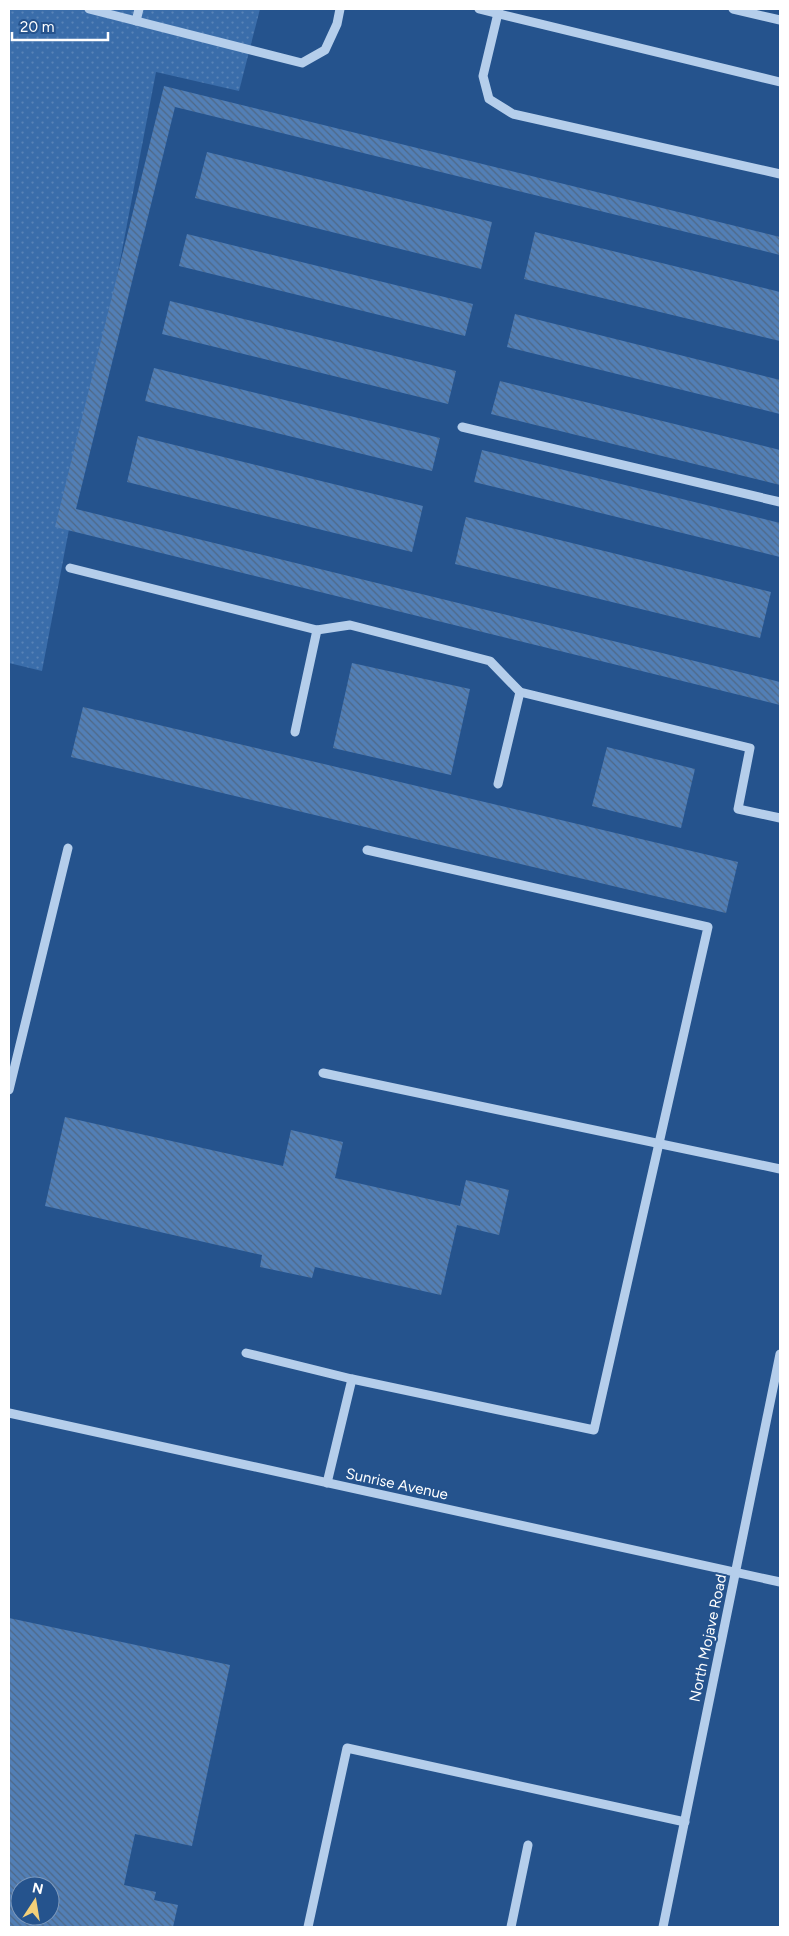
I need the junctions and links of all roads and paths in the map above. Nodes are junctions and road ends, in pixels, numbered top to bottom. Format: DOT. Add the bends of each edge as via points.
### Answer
graph roads {
  1 [pos="89,9"];
  2 [pos="139,9"];
  3 [pos="340,9"];
  4 [pos="479,9"];
  5 [pos="733,9"];
  6 [pos="499,11"];
  7 [pos="780,20"];
  8 [pos="136,21"];
  9 [pos="780,82"];
  10 [pos="780,174"];
  11 [pos="462,427"];
  12 [pos="780,502"];
  13 [pos="70,568"];
  14 [pos="317,630"];
  15 [pos="520,692"];
  16 [pos="295,732"];
  17 [pos="498,784"];
  18 [pos="780,818"];
  19 [pos="68,848"];
  20 [pos="367,850"];
  21 [pos="323,1073"];
  22 [pos="9,1090"];
  23 [pos="659,1143"];
  24 [pos="780,1169"];
  25 [pos="246,1353"];
  26 [pos="780,1354"];
  27 [pos="352,1379"];
  28 [pos="9,1413"];
  29 [pos="327,1483"];
  30 [pos="736,1572"];
  31 [pos="780,1582"];
  32 [pos="684,1822"];
  33 [pos="528,1845"];
  34 [pos="308,1927"];
  35 [pos="511,1927"];
  36 [pos="663,1927"];
  1 -- 8 [label="street"];
  2 -- 8 [label="street"];
  3 -- 8 [label="street" via="325,50 302,63"];
  4 -- 6 [label="street"];
  5 -- 7 [label="street"];
  6 -- 9 [label="street"];
  6 -- 10 [label="street" via="483,76 490,99 513,114"];
  11 -- 12 [label="street"];
  13 -- 14 [label="street"];
  14 -- 15 [label="street" via="350,625 490,661"];
  14 -- 16 [label="street"];
  15 -- 17 [label="street"];
  15 -- 18 [label="street" via="750,748 738,809"];
  19 -- 22 [label="street"];
  20 -- 23 [label="street" via="708,927"];
  21 -- 23 [label="street"];
  23 -- 24 [label="street"];
  23 -- 27 [label="street" via="594,1430"];
  25 -- 27 [label="street"];
  26 -- 30 [label="street, North Mojave Road"];
  27 -- 29 [label="street"];
  28 -- 29 [label="street, Sunrise Avenue"];
  29 -- 30 [label="street, Sunrise Avenue"];
  30 -- 31 [label="street, Sunrise Avenue"];
  30 -- 32 [label="street, North Mojave Road"];
  32 -- 34 [label="street" via="347,1748"];
  32 -- 36 [label="street, North Mojave Road"];
  33 -- 35 [label="street"];
}
